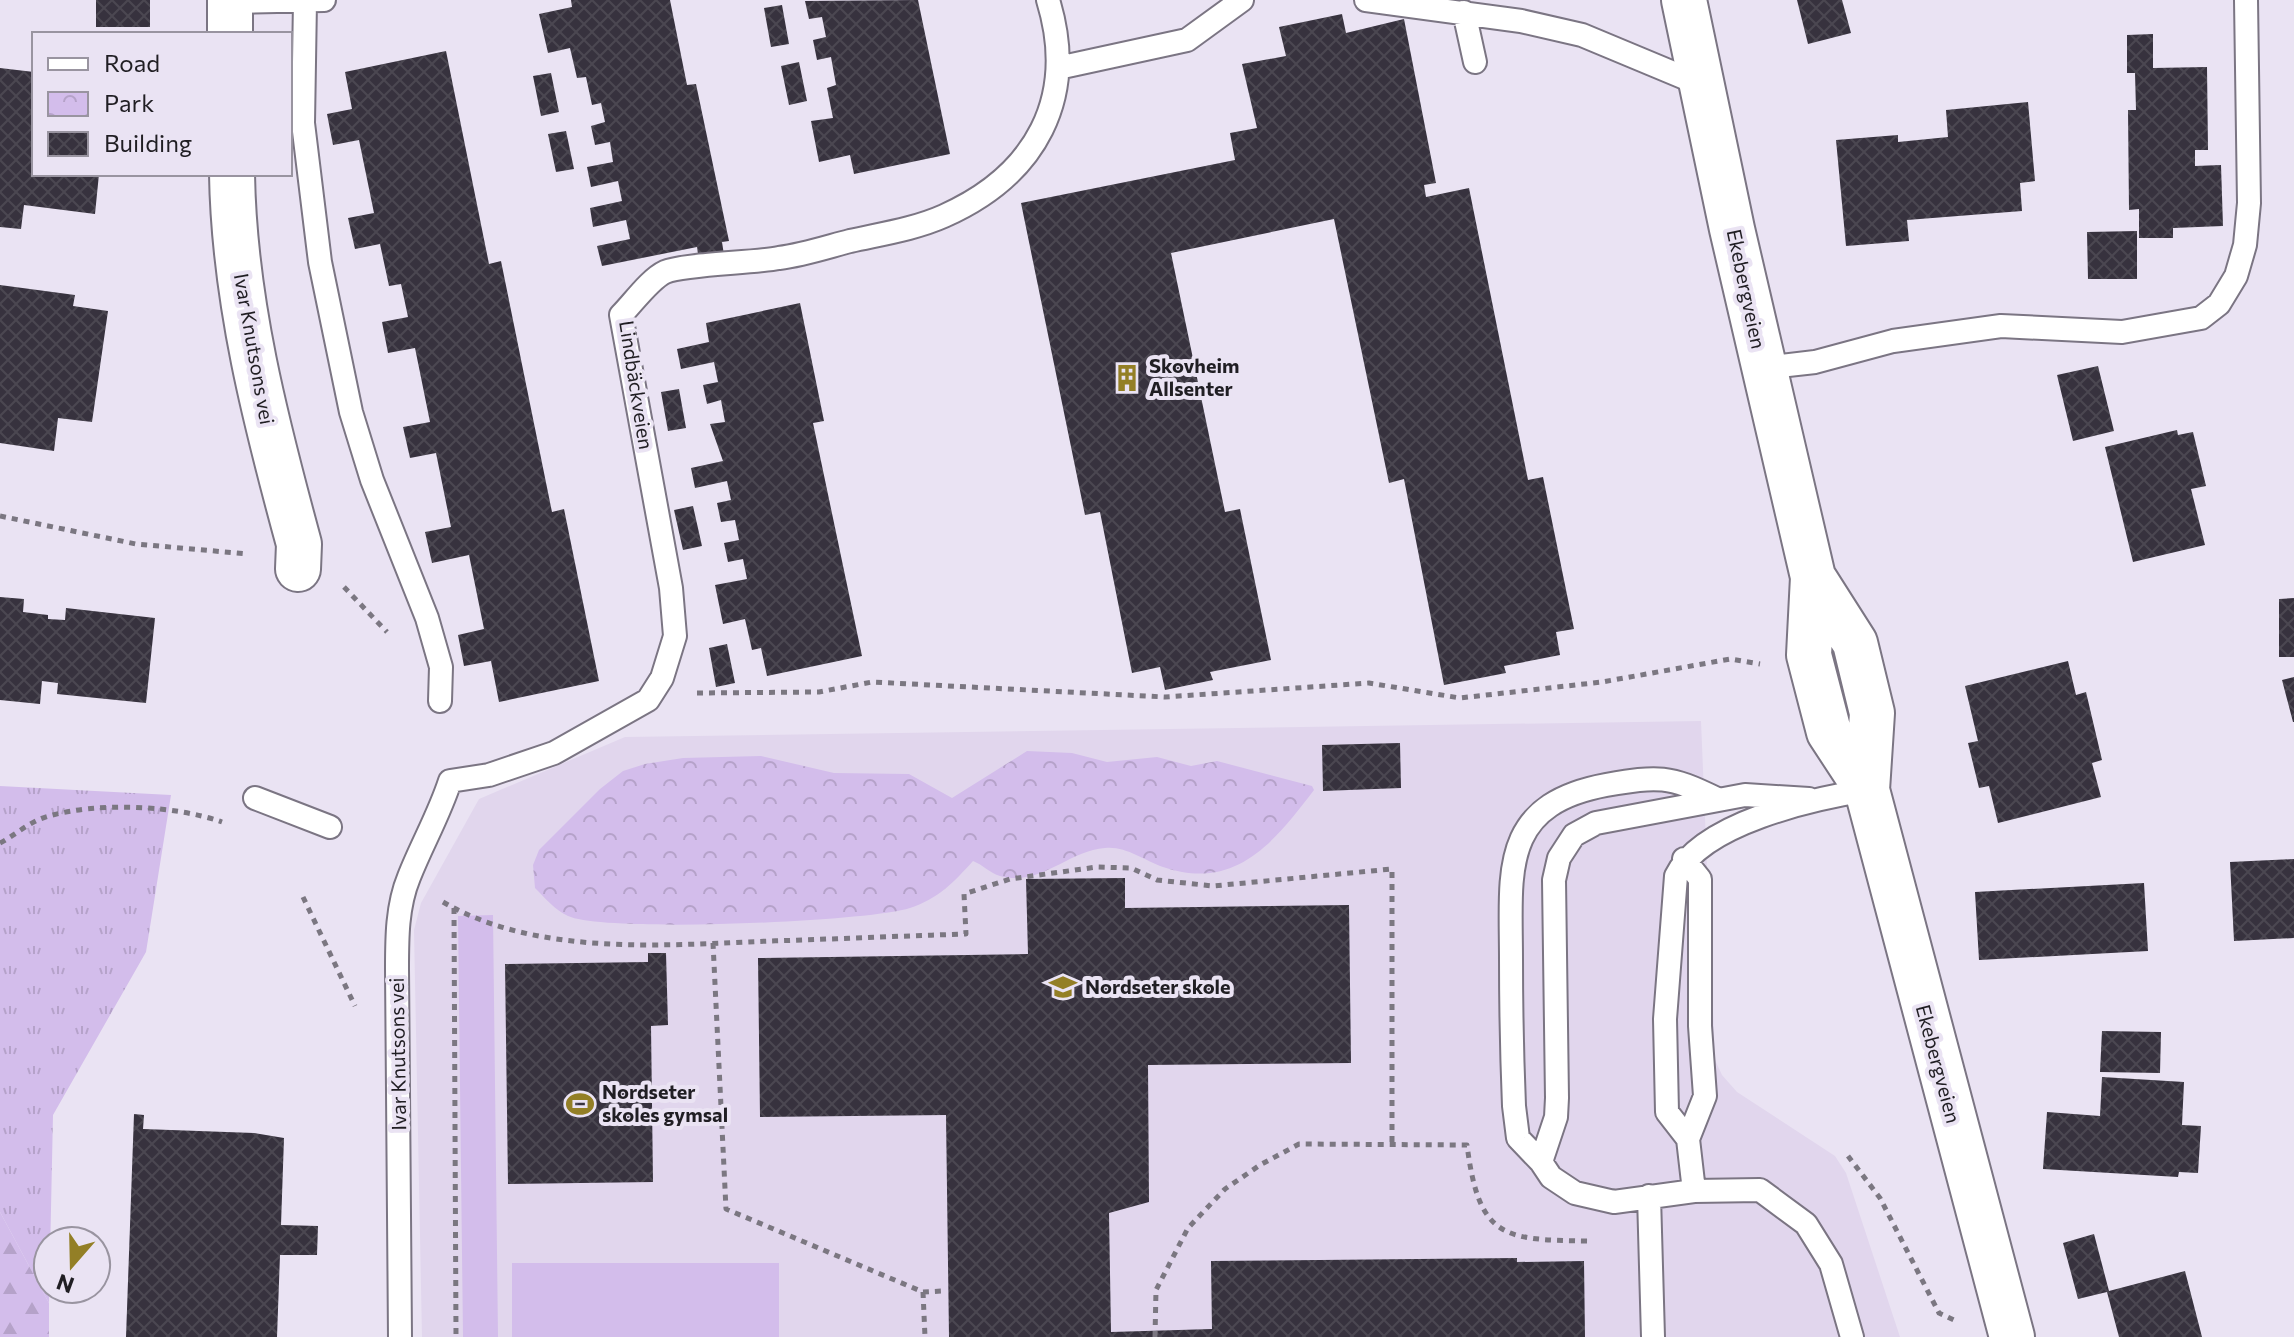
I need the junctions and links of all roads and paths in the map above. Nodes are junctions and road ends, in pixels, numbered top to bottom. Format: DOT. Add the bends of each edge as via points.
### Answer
graph roads {
  1 [pos="324,0"];
  2 [pos="1048,0"];
  3 [pos="1242,0"];
  4 [pos="1366,0"];
  5 [pos="1684,0"];
  6 [pos="2246,0"];
  7 [pos="305,1"];
  8 [pos="230,12"];
  9 [pos="1464,12"];
  10 [pos="1475,62"];
  11 [pos="1058,68"];
  12 [pos="1702,85"];
  13 [pos="232,176"];
  14 [pos="1763,368"];
  15 [pos="0,516"];
  16 [pos="251,555"];
  17 [pos="298,569"];
  18 [pos="1771,666"];
  19 [pos="648,700"];
  20 [pos="440,701"];
  21 [pos="1867,790"];
  22 [pos="255,798"];
  23 [pos="1717,799"];
  24 [pos="1809,799"];
  25 [pos="233,826"];
  26 [pos="330,827"];
  27 [pos="0,843"];
  28 [pos="1684,859"];
  29 [pos="408,878"];
  30 [pos="303,897"];
  31 [pos="454,908"];
  32 [pos="713,943"];
  33 [pos="396,1042"];
  34 [pos="1688,1139"];
  35 [pos="1392,1143"];
  36 [pos="1848,1156"];
  37 [pos="1541,1162"];
  38 [pos="1694,1191"];
  39 [pos="1649,1196"];
  40 [pos="1602,1241"];
  41 [pos="943,1291"];
  42 [pos="923,1292"];
  43 [pos="1959,1320"];
  44 [pos="400,1337"];
  45 [pos="456,1337"];
  46 [pos="925,1337"];
  47 [pos="1155,1337"];
  48 [pos="1653,1337"];
  49 [pos="1852,1337"];
  50 [pos="2012,1337"];
  1 -- 7 [label="lane"];
  2 -- 11 [label="lane, Lindbäckveien"];
  3 -- 11 [label="lane" via="1187,40"];
  4 -- 9 [label="lane"];
  5 -- 12 [label="main road, Ekebergveien"];
  6 -- 14 [label="lane" via="2245,245 2236,276 2219,304 2201,318 2122,332 2001,326"];
  7 -- 8 [label="lane"];
  7 -- 20 [label="lane" via="303,123 320,262 351,412 441,667"];
  9 -- 10 [label="lane"];
  9 -- 12 [label="lane" via="1582,35"];
  11 -- 19 [label="lane, Lindbäckveien" via="1052,109 1034,146 982,196 941,217 782,258 664,272 621,315 671,588 675,636 662,678"];
  12 -- 14 [label="main road, Ekebergveien"];
  13 -- 17 [label="main road, Ivar Knutsons vei" via="233,227 259,397 299,544"];
  14 -- 21 [label="main road, Ekebergveien" via="1813,577 1809,655 1817,688 1829,732"];
  15 -- 16 [label="path" via="136,544"];
  18 -- 19 [label="path" via="1730,659 1602,682 1460,698 1369,683 1165,697 872,682 819,692 685,693"];
  19 -- 29 [label="lane, Ivar Knutsons vei" via="554,753 489,775 450,781 439,817"];
  21 -- 24 [label="lane"];
  21 -- 50 [label="main road, Ekebergveien"];
  22 -- 26 [label="lane"];
  23 -- 24 [label="lane"];
  23 -- 37 [label="lane" via="1596,823 1574,835 1559,858 1554,880 1556,1117"];
  23 -- 37 [label="lane" via="1666,778 1576,791 1545,807 1520,842 1509,892 1514,1106 1518,1138"];
  24 -- 28 [label="lane" via="1725,833"];
  25 -- 27 [label="path" via="174,809 122,809 51,815"];
  28 -- 34 [label="lane" via="1700,879 1705,1096"];
  28 -- 34 [label="lane" via="1673,891 1665,1019 1667,1112"];
  29 -- 31 [label="path"];
  29 -- 33 [label="lane, Ivar Knutsons vei" via="398,920"];
  30 -- 33 [label="path" via="358,1011 378,1037"];
  31 -- 32 [label="path" via="506,930 584,941"];
  31 -- 45 [label="path"];
  32 -- 35 [label="path" via="966,934 964,894 1010,879 1097,867 1131,868 1157,880 1213,886 1392,869"];
  32 -- 42 [label="path" via="726,1209"];
  33 -- 44 [label="lane, Ivar Knutsons vei"];
  34 -- 38 [label="lane"];
  35 -- 40 [label="path" via="1467,1145 1477,1198 1491,1221 1508,1235"];
  35 -- 47 [label="path" via="1299,1144 1225,1189 1188,1228 1156,1290"];
  36 -- 43 [label="path" via="1880,1198 1939,1313"];
  37 -- 39 [label="lane" via="1551,1177 1575,1193 1614,1202"];
  38 -- 39 [label="lane"];
  38 -- 49 [label="lane" via="1760,1190 1806,1224 1831,1264"];
  39 -- 48 [label="lane"];
  41 -- 42 [label="path"];
  42 -- 46 [label="path"];
}
